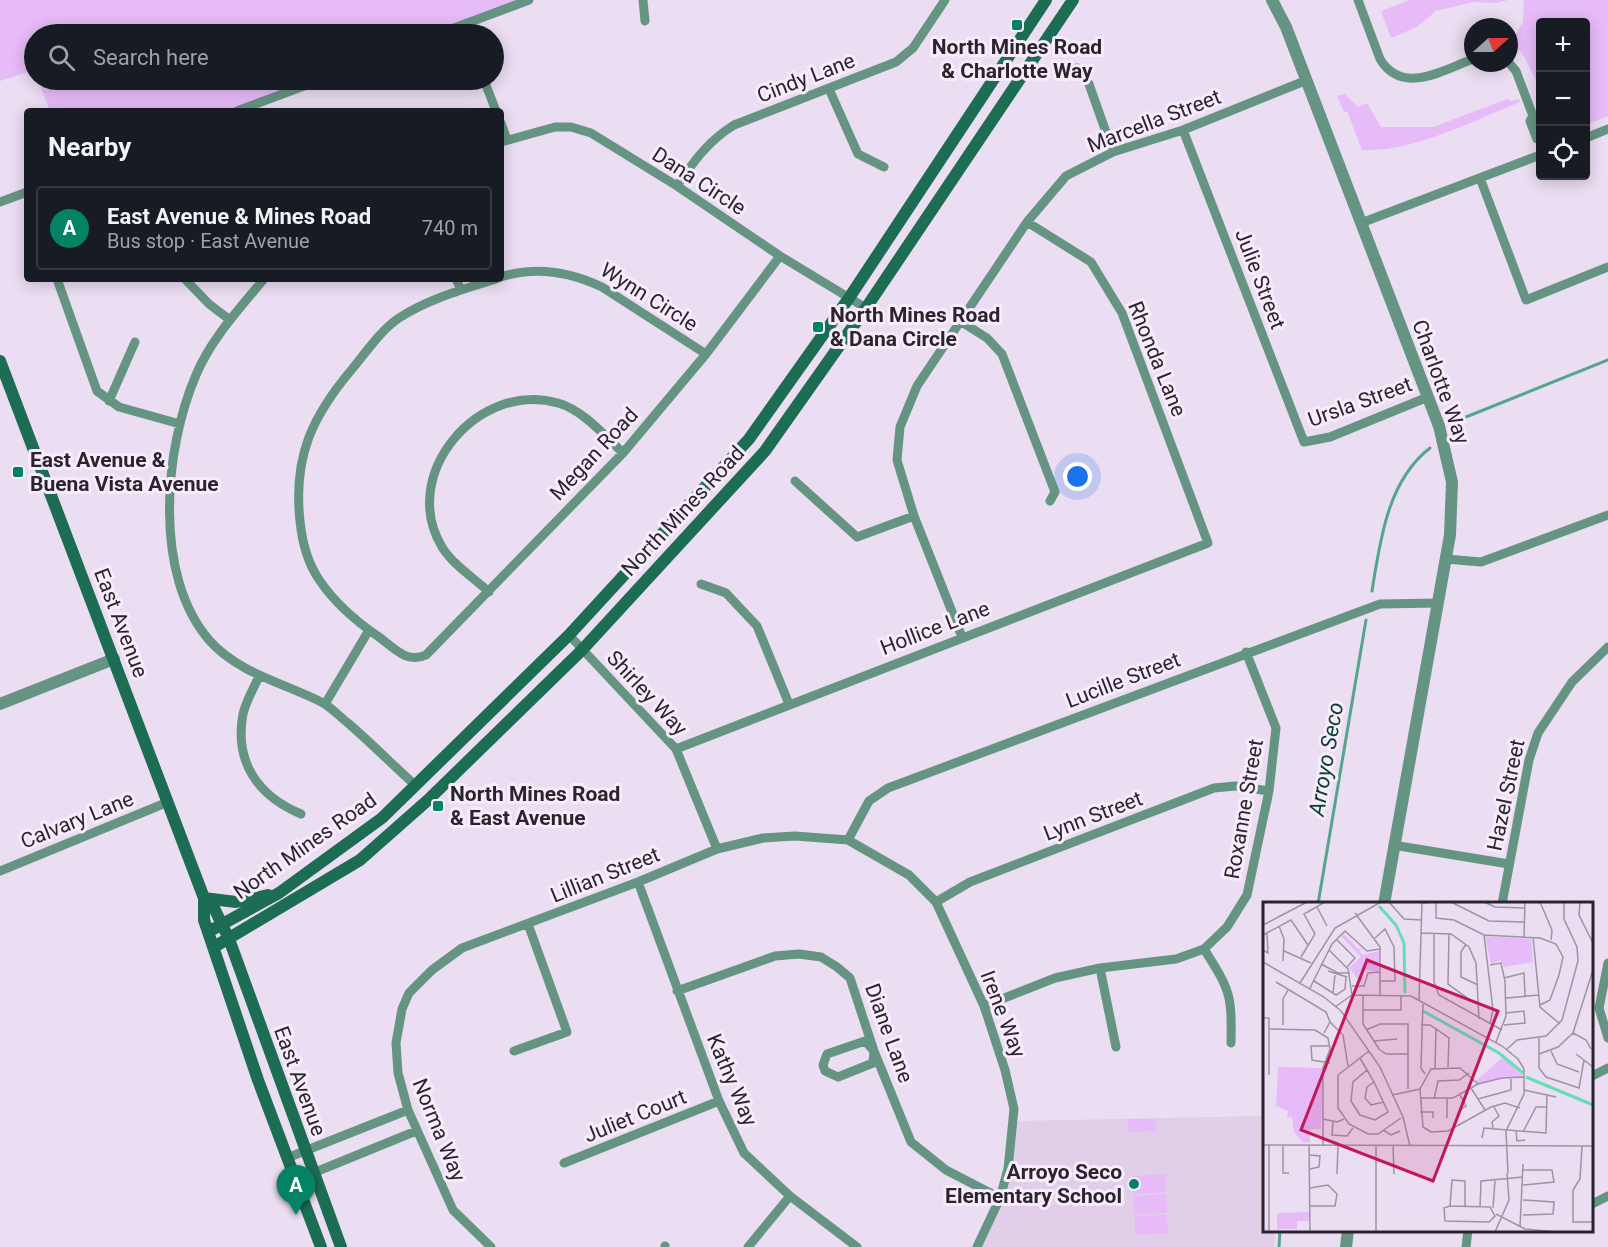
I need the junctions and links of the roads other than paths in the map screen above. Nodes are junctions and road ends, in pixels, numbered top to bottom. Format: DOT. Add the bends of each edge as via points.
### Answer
graph roads {
  1 [pos="528,0"];
  2 [pos="643,0"];
  3 [pos="945,0"];
  4 [pos="1046,0"];
  5 [pos="1073,0"];
  6 [pos="1272,0"];
  7 [pos="1358,0"];
  8 [pos="645,21"];
  9 [pos="477,24"];
  10 [pos="1464,62"];
  11 [pos="1077,68"];
  12 [pos="1516,72"];
  13 [pos="1307,80"];
  14 [pos="829,89"];
  15 [pos="293,90"];
  16 [pos="488,90"];
  17 [pos="245,108"];
  18 [pos="495,108"];
  19 [pos="1536,118"];
  20 [pos="1536,120"];
  21 [pos="1608,129"];
  22 [pos="1183,130"];
  23 [pos="1536,136"];
  24 [pos="1590,136"];
  25 [pos="504,141"];
  26 [pos="1113,152"];
  27 [pos="1536,157"];
  28 [pos="884,167"];
  29 [pos="1480,178"];
  30 [pos="677,186"];
  31 [pos="24,193"];
  32 [pos="0,202"];
  33 [pos="1027,222"];
  34 [pos="1361,223"];
  35 [pos="780,256"];
  36 [pos="1608,267"];
  37 [pos="504,277"];
  38 [pos="58,282"];
  39 [pos="188,282"];
  40 [pos="262,282"];
  41 [pos="457,282"];
  42 [pos="487,282"];
  43 [pos="460,291"];
  44 [pos="849,298"];
  45 [pos="866,308"];
  46 [pos="230,320"];
  47 [pos="960,321"];
  48 [pos="135,342"];
  49 [pos="706,354"];
  50 [pos="0,361"];
  51 [pos="1428,397"];
  52 [pos="109,402"];
  53 [pos="180,424"];
  54 [pos="1304,442"];
  55 [pos="624,453"];
  56 [pos="795,481"];
  57 [pos="1050,501"];
  58 [pos="1608,515"];
  59 [pos="914,516"];
  60 [pos="1208,543"];
  61 [pos="1446,559"];
  62 [pos="701,584"];
  63 [pos="489,592"];
  64 [pos="1438,603"];
  65 [pos="369,630"];
  66 [pos="569,635"];
  67 [pos="962,637"];
  68 [pos="1608,647"];
  69 [pos="582,650"];
  70 [pos="1246,652"];
  71 [pos="114,659"];
  72 [pos="259,676"];
  73 [pos="0,704"];
  74 [pos="325,704"];
  75 [pos="789,704"];
  76 [pos="676,748"];
  77 [pos="414,785"];
  78 [pos="1269,791"];
  79 [pos="168,802"];
  80 [pos="301,814"];
  81 [pos="849,840"];
  82 [pos="1394,845"];
  83 [pos="717,849"];
  84 [pos="355,863"];
  85 [pos="1509,864"];
  86 [pos="0,871"];
  87 [pos="638,882"];
  88 [pos="279,892"];
  89 [pos="204,898"];
  90 [pos="936,902"];
  91 [pos="1384,902"];
  92 [pos="1502,902"];
  93 [pos="528,924"];
  94 [pos="223,925"];
  95 [pos="208,932"];
  96 [pos="229,939"];
  97 [pos="214,947"];
  98 [pos="1204,949"];
  99 [pos="1608,963"];
  100 [pos="1100,968"];
  101 [pos="677,991"];
  102 [pos="984,1006"];
  103 [pos="402,1010"];
  104 [pos="1608,1038"];
  105 [pos="1231,1043"];
  106 [pos="1116,1047"];
  107 [pos="514,1051"];
  108 [pos="874,1051"];
  109 [pos="1608,1068"];
  110 [pos="1593,1076"];
  111 [pos="719,1101"];
  112 [pos="408,1110"];
  113 [pos="416,1131"];
  114 [pos="304,1150"];
  115 [pos="287,1158"];
  116 [pos="564,1163"];
  117 [pos="312,1173"];
  118 [pos="296,1180"];
  119 [pos="790,1196"];
  120 [pos="1608,1197"];
  121 [pos="1000,1198"];
  122 [pos="1593,1204"];
  123 [pos="1348,1232"];
  124 [pos="1468,1232"];
  125 [pos="321,1247"];
  126 [pos="341,1247"];
  127 [pos="491,1247"];
  128 [pos="748,1247"];
  129 [pos="857,1247"];
  130 [pos="978,1247"];
  131 [pos="1346,1247"];
  132 [pos="1466,1247"];
  1 -- 9 [label="street"];
  2 -- 8 [label="street"];
  3 -- 14 [label="street, Cindy Lane" via="913,48 896,62"];
  4 -- 44 [label="main road, North Mines Road"];
  5 -- 45 [label="main road, North Mines Road"];
  6 -- 13 [label="street, Charlotte Way"];
  7 -- 10 [label="street" via="1380,59 1401,78 1423,78"];
  11 -- 26 [label="street" via="1089,84"];
  12 -- 19 [label="street"];
  13 -- 22 [label="street, Marcella Street"];
  13 -- 34 [label="street, Charlotte Way"];
  14 -- 28 [label="street" via="858,154"];
  14 -- 30 [label="street, Cindy Lane" via="734,125 715,137 701,150"];
  15 -- 17 [label="street"];
  16 -- 18 [label="street"];
  20 -- 23 [label="street" via="1530,121"];
  21 -- 24 [label="street"];
  22 -- 26 [label="street, Marcella Street"];
  22 -- 54 [label="street, Julie Street"];
  25 -- 30 [label="street, Dana Circle" via="555,127 571,127 591,133"];
  26 -- 33 [label="street, Marcella Street" via="1066,176"];
  27 -- 29 [label="street"];
  29 -- 34 [label="street"];
  29 -- 36 [label="street" via="1526,300"];
  30 -- 35 [label="street, Dana Circle"];
  31 -- 32 [label="street"];
  33 -- 47 [label="street, Marcella Street"];
  33 -- 60 [label="street, Rhonda Lane" via="1091,262 1122,313"];
  34 -- 51 [label="street, Charlotte Way"];
  35 -- 44 [label="street, Dana Circle"];
  35 -- 49 [label="street, Megan Road"];
  37 -- 49 [label="street, Wynn Circle" via="557,272 584,278"];
  38 -- 52 [label="street" via="97,391"];
  39 -- 46 [label="street"];
  40 -- 46 [label="street"];
  41 -- 43 [label="street"];
  42 -- 43 [label="street"];
  43 -- 65 [label="street" via="416,309 384,331 333,392 308,437 297,497 309,559 333,598"];
  44 -- 45 [label="street, Dana Circle"];
  44 -- 66 [label="main road, North Mines Road" via="749,439"];
  45 -- 69 [label="main road, North Mines Road" via="765,451"];
  46 -- 53 [label="street" via="196,373"];
  47 -- 57 [label="street" via="987,338 1002,354 1055,492"];
  47 -- 59 [label="street, Marcella Street" via="917,386 900,427 897,460"];
  48 -- 52 [label="street"];
  49 -- 55 [label="street, Megan Road"];
  50 -- 71 [label="main road, East Avenue"];
  51 -- 54 [label="street, Ursla Street" via="1330,436"];
  51 -- 61 [label="street, Charlotte Way" via="1452,482"];
  52 -- 53 [label="street"];
  53 -- 72 [label="street" via="168,483 170,522 183,595 209,640 233,661"];
  55 -- 63 [label="street, Megan Road"];
  55 -- 63 [label="street" via="574,411 559,403 534,399 499,404 460,432 433,475 433,520 443,548"];
  56 -- 59 [label="street" via="857,537"];
  58 -- 61 [label="street" via="1496,558"];
  59 -- 67 [label="street, Marcella Street"];
  60 -- 67 [label="street, Hollice Lane"];
  61 -- 64 [label="street, Charlotte Way"];
  62 -- 75 [label="street" via="726,592 757,627"];
  63 -- 65 [label="street, Megan Road" via="426,655 417,659 408,658"];
  64 -- 70 [label="street, Lucille Street" via="1380,604"];
  64 -- 82 [label="street, Charlotte Way"];
  65 -- 74 [label="street"];
  66 -- 69 [label="street, Shirley Way"];
  66 -- 77 [label="main road, North Mines Road"];
  67 -- 75 [label="street, Hollice Lane"];
  68 -- 85 [label="street, Hazel Street" via="1572,682 1538,733"];
  69 -- 76 [label="street, Shirley Way"];
  69 -- 84 [label="main road, North Mines Road" via="430,798"];
  70 -- 78 [label="street, Roxanne Street" via="1276,728"];
  70 -- 81 [label="street, Lucille Street" via="888,788 869,801"];
  71 -- 73 [label="street"];
  71 -- 79 [label="main road, East Avenue"];
  72 -- 74 [label="street"];
  72 -- 80 [label="street" via="244,712 241,732 245,756 253,777 267,794 278,804"];
  74 -- 77 [label="street"];
  75 -- 76 [label="street, Hollice Lane"];
  76 -- 83 [label="street, Shirley Way"];
  77 -- 84 [label="main road" via="413,803 362,848"];
  77 -- 88 [label="main road, North Mines Road" via="367,830"];
  78 -- 90 [label="street, Lynn Street" via="1235,786 1214,788 970,882"];
  78 -- 98 [label="street, Roxanne Street" via="1247,895 1227,927"];
  79 -- 86 [label="street, Calvary Lane"];
  79 -- 89 [label="main road, East Avenue"];
  81 -- 83 [label="street, Lillian Street" via="763,838"];
  81 -- 90 [label="street, Irene Way" via="909,875"];
  82 -- 85 [label="street"];
  82 -- 91 [label="street, Charlotte Way"];
  83 -- 87 [label="street, Lillian Street"];
  84 -- 96 [label="main road, North Mines Road"];
  85 -- 92 [label="street, Hazel Street"];
  87 -- 93 [label="street, Lillian Street"];
  87 -- 101 [label="street, Kathy Way"];
  88 -- 89 [label="main road" via="236,902"];
  88 -- 94 [label="main road, North Mines Road"];
  89 -- 94 [label="main road, East Avenue"];
  89 -- 95 [label="main road, East Avenue" via="202,915"];
  90 -- 102 [label="street, Irene Way"];
  93 -- 103 [label="street, Lillian Street" via="462,948 409,993"];
  93 -- 107 [label="street" via="567,1032"];
  94 -- 95 [label="main road, North Mines Road"];
  94 -- 96 [label="main road, East Avenue"];
  95 -- 97 [label="main road, East Avenue"];
  96 -- 97 [label="main road, North Mines Road"];
  96 -- 114 [label="main road, East Avenue"];
  97 -- 115 [label="main road, East Avenue"];
  98 -- 100 [label="street, Roxanne Street" via="1176,959"];
  98 -- 105 [label="street" via="1225,982 1232,1002"];
  99 -- 104 [label="street" via="1599,1008"];
  100 -- 102 [label="street, Roxanne Street" via="1055,978"];
  100 -- 106 [label="street"];
  101 -- 108 [label="street, Diane Lane" via="775,956 821,957 850,978"];
  101 -- 111 [label="street, Kathy Way"];
  102 -- 121 [label="street, Irene Way" via="1014,1109 1008,1169"];
  103 -- 112 [label="street, Norma Way" via="396,1042 398,1073"];
  108 -- 108 [label="street" via="873,1062 838,1077 825,1071 827,1054 865,1041"];
  108 -- 121 [label="street, Diane Lane" via="911,1142 946,1170"];
  109 -- 110 [label="street"];
  111 -- 116 [label="street, Juliet Court"];
  111 -- 119 [label="street, Kathy Way" via="744,1153"];
  112 -- 113 [label="street, Norma Way"];
  112 -- 114 [label="street"];
  113 -- 117 [label="street"];
  113 -- 127 [label="street, Norma Way" via="453,1210"];
  114 -- 115 [label="street"];
  114 -- 117 [label="main road, East Avenue"];
  115 -- 118 [label="main road, East Avenue"];
  117 -- 118 [label="street"];
  117 -- 126 [label="main road, East Avenue"];
  118 -- 125 [label="main road, East Avenue"];
  119 -- 128 [label="street"];
  119 -- 129 [label="street, Kathy Way"];
  120 -- 122 [label="street"];
  121 -- 130 [label="street, Irene Way"];
  123 -- 131 [label="street"];
  124 -- 132 [label="street"];
}
